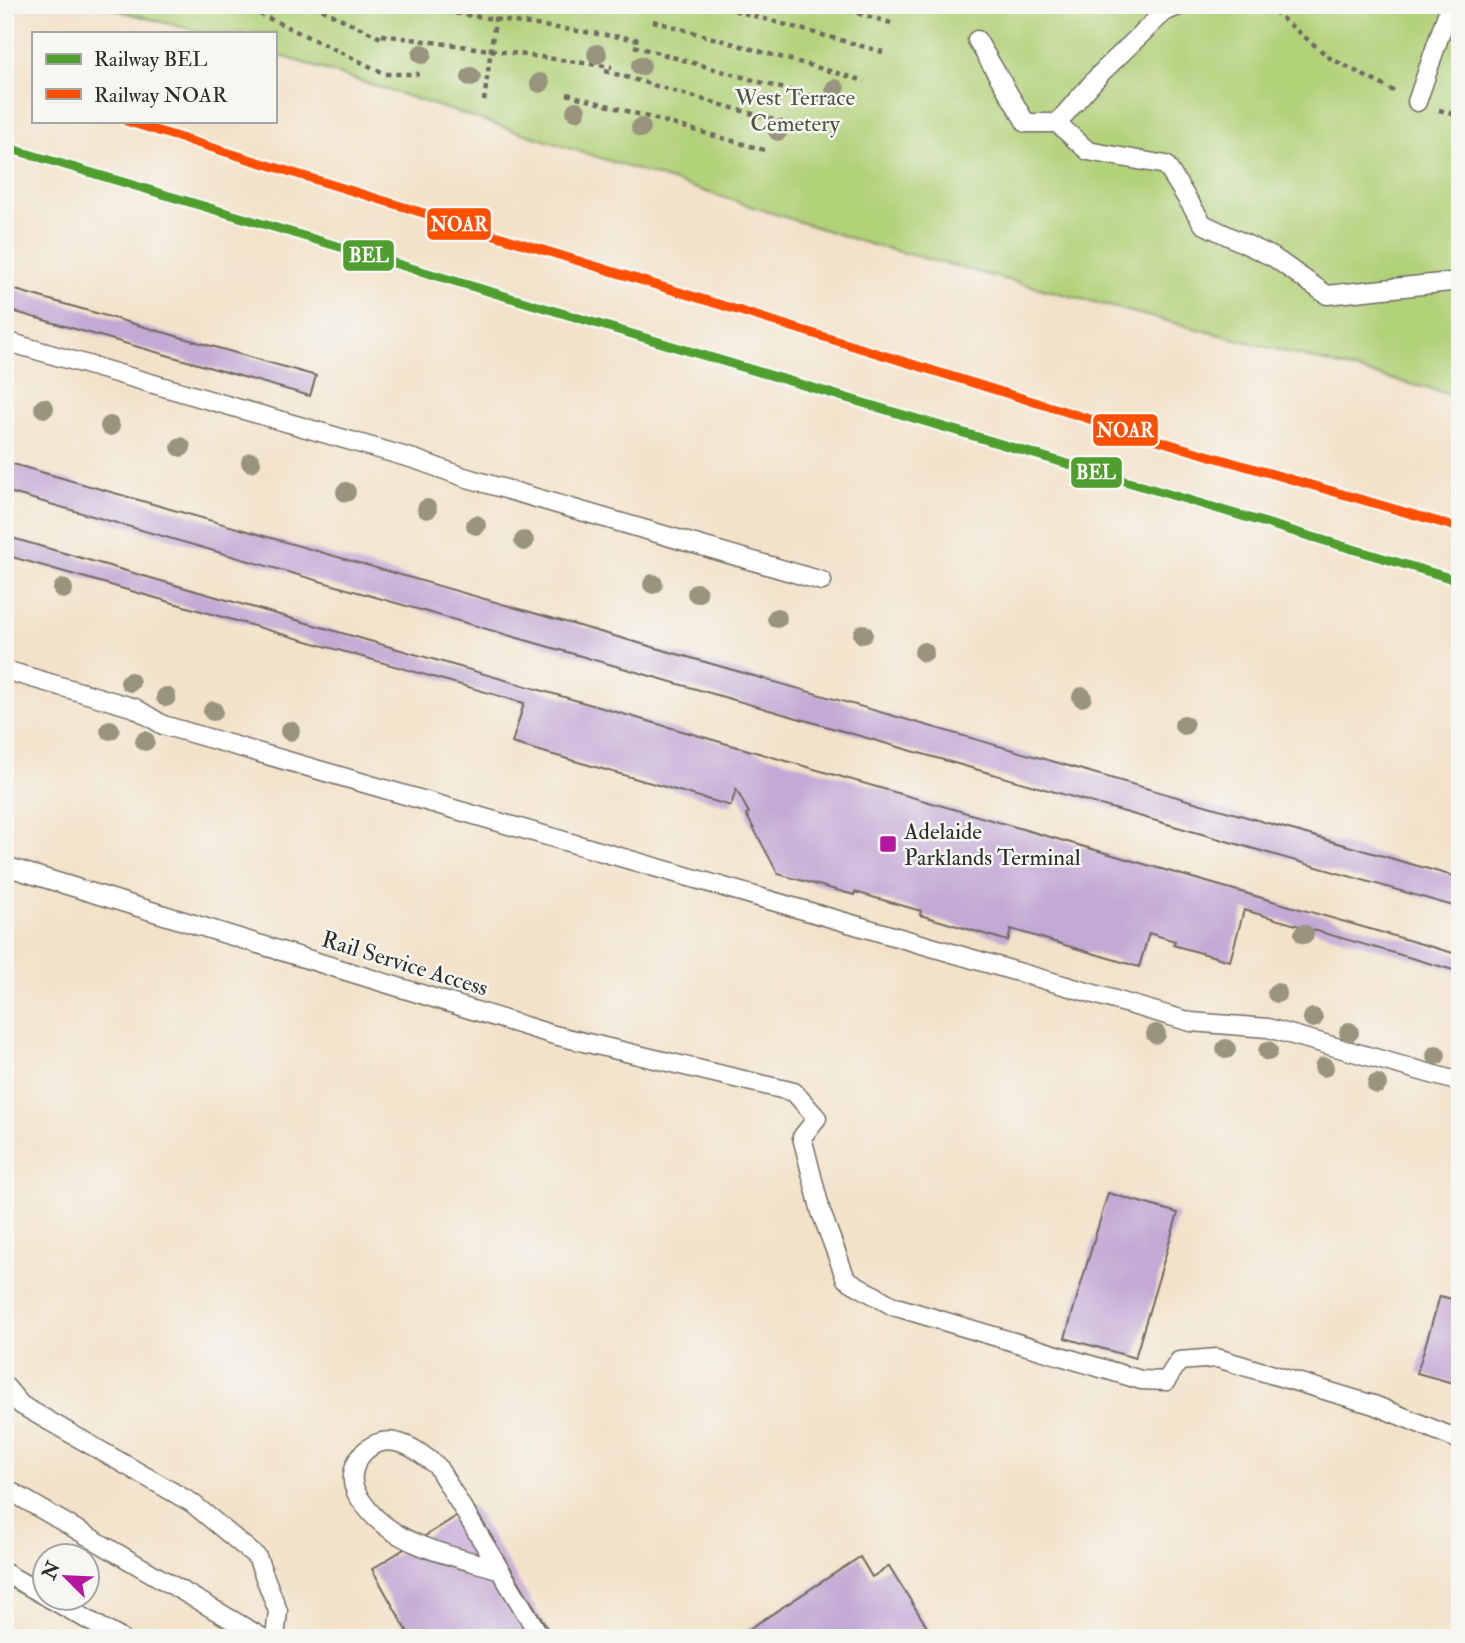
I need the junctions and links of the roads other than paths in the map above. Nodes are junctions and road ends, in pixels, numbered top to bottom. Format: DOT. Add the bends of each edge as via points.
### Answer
graph roads {
  1 [pos="1181,5"];
  2 [pos="1450,5"];
  3 [pos="977,40"];
  4 [pos="1417,102"];
  5 [pos="1057,123"];
  6 [pos="1460,281"];
  7 [pos="5,341"];
  8 [pos="822,581"];
  9 [pos="5,670"];
  10 [pos="5,866"];
  11 [pos="1460,1082"];
  12 [pos="5,1386"];
  13 [pos="1460,1440"];
  14 [pos="5,1488"];
  15 [pos="498,1569"];
  16 [pos="5,1573"];
  17 [pos="32,1588"];
  18 [pos="74,1612"];
  19 [pos="120,1638"];
  20 [pos="263,1638"];
  21 [pos="275,1638"];
  22 [pos="541,1638"];
  1 -- 5 [label="lane" via="1164,12"];
  2 -- 4 [label="lane"];
  3 -- 5 [label="lane" via="1026,123"];
  5 -- 6 [label="lane" via="1088,151 1166,165 1203,224 1273,257 1328,295"];
  7 -- 8 [label="lane"];
  9 -- 11 [label="lane" via="135,708 163,725 1191,1022 1268,1028"];
  10 -- 13 [label="lane, Rail Service Access" via="554,1035 794,1092 817,1118 803,1137 821,1212 846,1279 893,1306 1140,1380 1166,1381 1179,1361 1217,1358 1374,1405"];
  12 -- 21 [label="lane" via="21,1405 192,1503 257,1557 278,1611"];
  14 -- 20 [label="lane"];
  15 -- 15 [label="lane" via="405,1538 378,1520 355,1489 354,1468 361,1454 378,1442 394,1441 414,1448 437,1466"];
  15 -- 22 [label="lane"];
  16 -- 17 [label="lane"];
  18 -- 19 [label="lane"];
}
